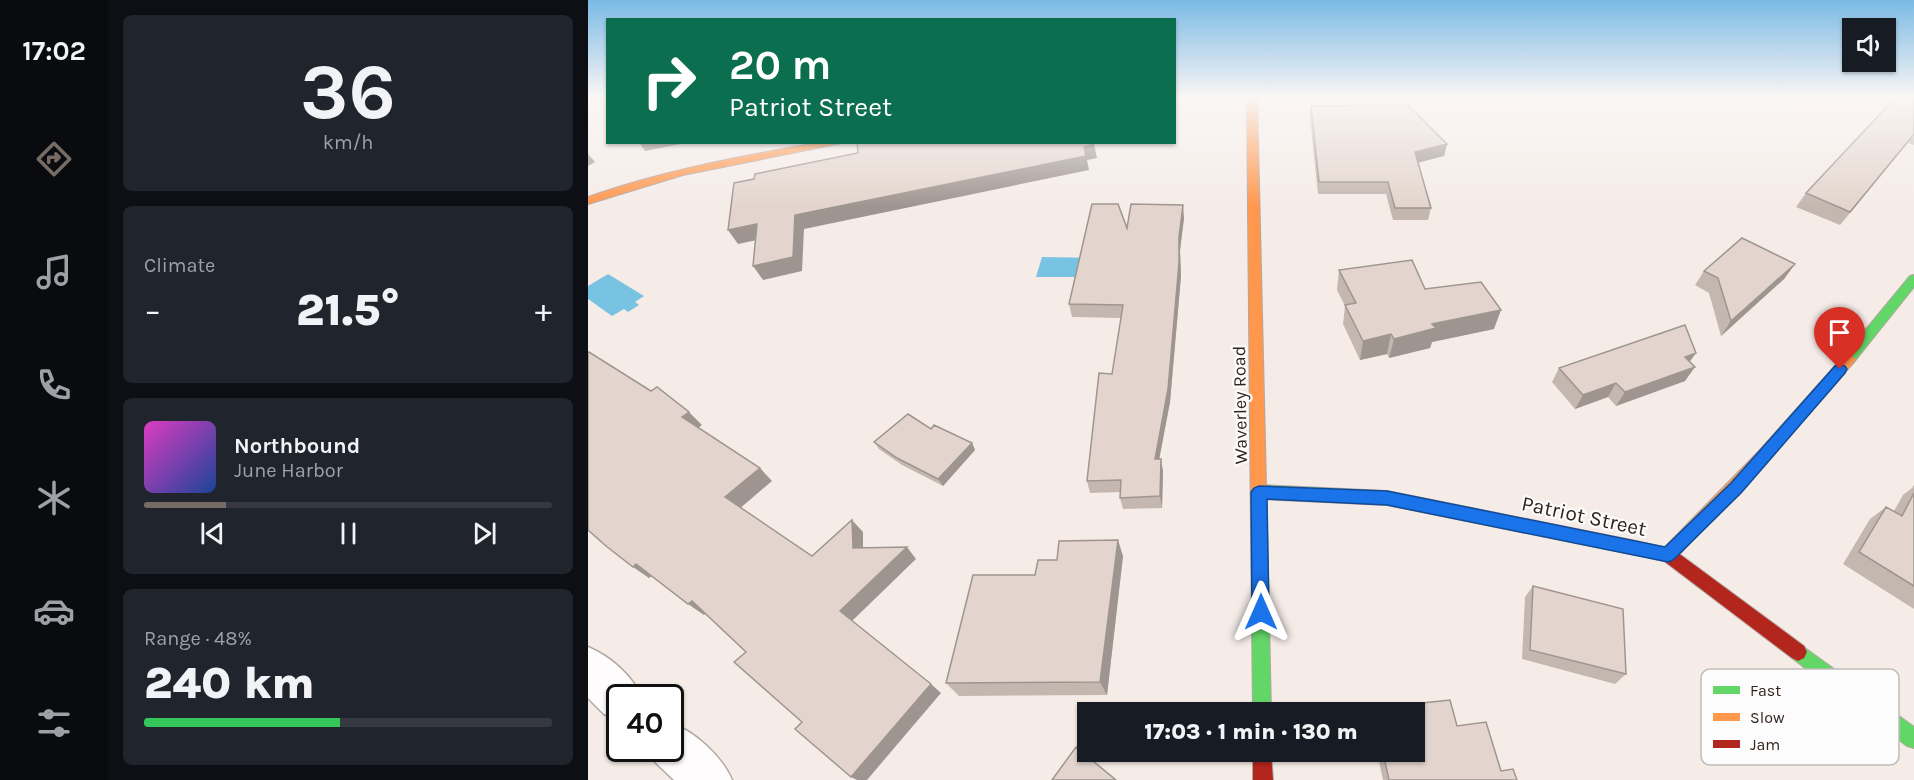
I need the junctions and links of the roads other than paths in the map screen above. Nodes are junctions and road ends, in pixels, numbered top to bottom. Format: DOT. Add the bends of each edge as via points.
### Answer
graph roads {
  1 [pos="1253,134"];
  2 [pos="829,144"];
  3 [pos="588,201"];
  4 [pos="1914,279"];
  5 [pos="1259,492"];
  6 [pos="1668,555"];
  7 [pos="588,669"];
  8 [pos="1820,669"];
  9 [pos="606,685"];
  10 [pos="1262,702"];
  11 [pos="1899,729"];
  12 [pos="1914,740"];
  13 [pos="684,759"];
  14 [pos="1262,762"];
  15 [pos="708,780"];
  16 [pos="1263,780"];
  1 -- 5 [label="street, Waverley Road"];
  2 -- 3 [label="street" via="657,177"];
  4 -- 6 [label="street" via="1736,488"];
  5 -- 6 [label="street, Patriot Street" via="1387,498"];
  5 -- 10 [label="street, Waverley Road"];
  6 -- 8 [label="street, Patriot Street"];
  7 -- 9 [label="street"];
  11 -- 12 [label="street, Patriot Street"];
  13 -- 15 [label="street"];
  14 -- 16 [label="street"];
}
